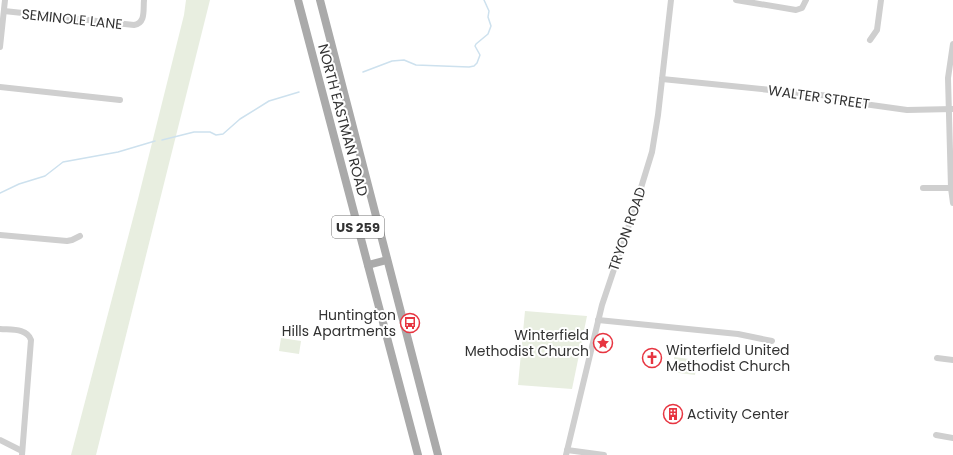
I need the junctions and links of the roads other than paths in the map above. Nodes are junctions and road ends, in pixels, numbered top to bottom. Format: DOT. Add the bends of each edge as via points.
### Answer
graph roads {
  1 [pos="5,0"];
  2 [pos="144,0"];
  3 [pos="298,0"];
  4 [pos="320,0"];
  5 [pos="671,0"];
  6 [pos="736,0"];
  7 [pos="806,0"];
  8 [pos="881,0"];
  9 [pos="2,13"];
  10 [pos="870,40"];
  11 [pos="953,44"];
  12 [pos="0,47"];
  13 [pos="662,79"];
  14 [pos="0,87"];
  15 [pos="120,100"];
  16 [pos="951,109"];
  17 [pos="923,188"];
  18 [pos="952,188"];
  19 [pos="953,203"];
  20 [pos="0,235"];
  21 [pos="80,236"];
  22 [pos="387,260"];
  23 [pos="368,265"];
  24 [pos="598,320"];
  25 [pos="0,329"];
  26 [pos="772,340"];
  27 [pos="938,358"];
  28 [pos="953,360"];
  29 [pos="936,435"];
  30 [pos="953,438"];
  31 [pos="0,440"];
  32 [pos="22,453"];
  33 [pos="567,453"];
  34 [pos="418,455"];
  35 [pos="438,455"];
  36 [pos="604,455"];
  1 -- 9 [label="street"];
  2 -- 9 [label="street, SEMINOLE LANE" via="142,20 134,25"];
  3 -- 23 [label="main road, NORTH EASTMAN ROAD / US 259"];
  4 -- 22 [label="main road, NORTH EASTMAN ROAD / US 259"];
  5 -- 13 [label="street, TRYON ROAD"];
  6 -- 7 [label="street" via="796,10 801,9"];
  8 -- 10 [label="street" via="877,30"];
  9 -- 12 [label="street"];
  11 -- 16 [label="street" via="948,72"];
  13 -- 16 [label="street, WALTER STREET" via="830,96 857,103 907,110"];
  13 -- 24 [label="street, TRYON ROAD" via="657,126 649,165"];
  14 -- 15 [label="street"];
  16 -- 18 [label="street"];
  17 -- 18 [label="street"];
  18 -- 19 [label="street"];
  20 -- 21 [label="street" via="67,241"];
  22 -- 23 [label="main road"];
  22 -- 35 [label="main road, NORTH EASTMAN ROAD / US 259"];
  23 -- 34 [label="main road, NORTH EASTMAN ROAD / US 259"];
  24 -- 26 [label="street"];
  24 -- 33 [label="street, TRYON ROAD"];
  25 -- 32 [label="street" via="23,332 29,335 32,341"];
  27 -- 28 [label="street"];
  29 -- 30 [label="street"];
  31 -- 32 [label="street"];
  33 -- 36 [label="street"];
}
